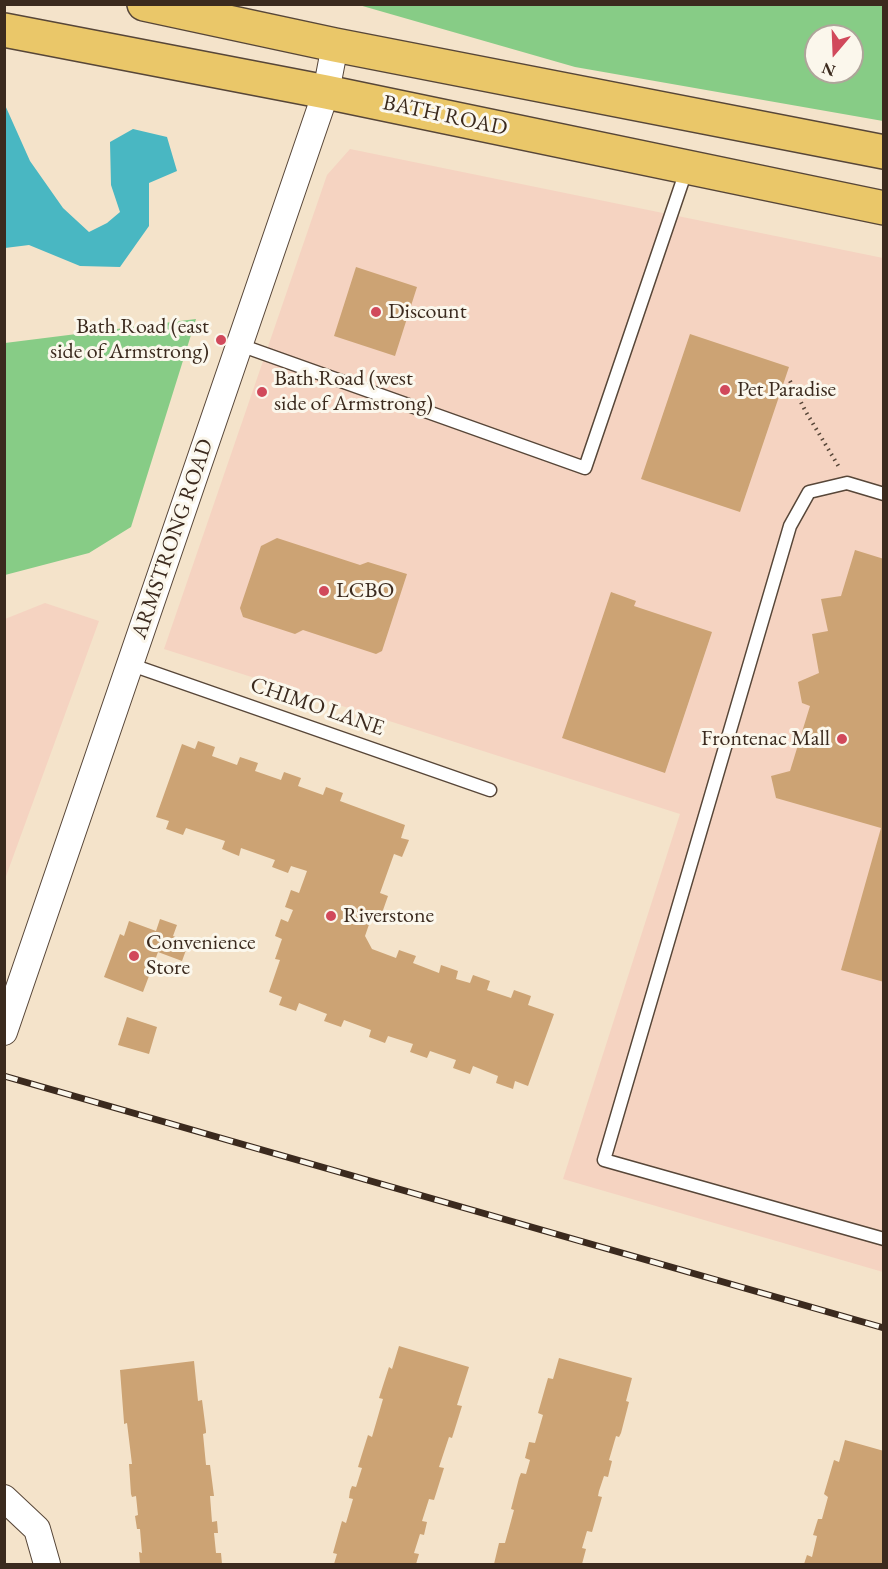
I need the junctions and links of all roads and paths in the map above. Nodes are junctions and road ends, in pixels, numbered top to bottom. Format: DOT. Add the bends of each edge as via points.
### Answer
graph roads {
  1 [pos="144,4"];
  2 [pos="4,30"];
  3 [pos="335,45"];
  4 [pos="326,92"];
  5 [pos="884,152"];
  6 [pos="687,167"];
  7 [pos="884,208"];
  8 [pos="240,345"];
  9 [pos="790,381"];
  10 [pos="847,483"];
  11 [pos="884,494"];
  12 [pos="129,664"];
  13 [pos="490,790"];
  14 [pos="4,1032"];
  15 [pos="884,1239"];
  16 [pos="4,1498"];
  17 [pos="47,1564"];
  1 -- 3 [label="main road"];
  2 -- 4 [label="main road, BATH ROAD"];
  3 -- 4 [label="street, ARMSTRONG ROAD"];
  3 -- 5 [label="main road"];
  4 -- 6 [label="main road, BATH ROAD"];
  4 -- 8 [label="street, ARMSTRONG ROAD"];
  6 -- 7 [label="main road, BATH ROAD"];
  6 -- 8 [label="lane" via="585,468"];
  8 -- 12 [label="street, ARMSTRONG ROAD"];
  9 -- 10 [label="path"];
  10 -- 11 [label="lane"];
  10 -- 15 [label="lane" via="809,492 790,526 604,1160"];
  12 -- 13 [label="lane, CHIMO LANE"];
  12 -- 14 [label="street, ARMSTRONG ROAD"];
  16 -- 17 [label="street" via="37,1529"];
}
